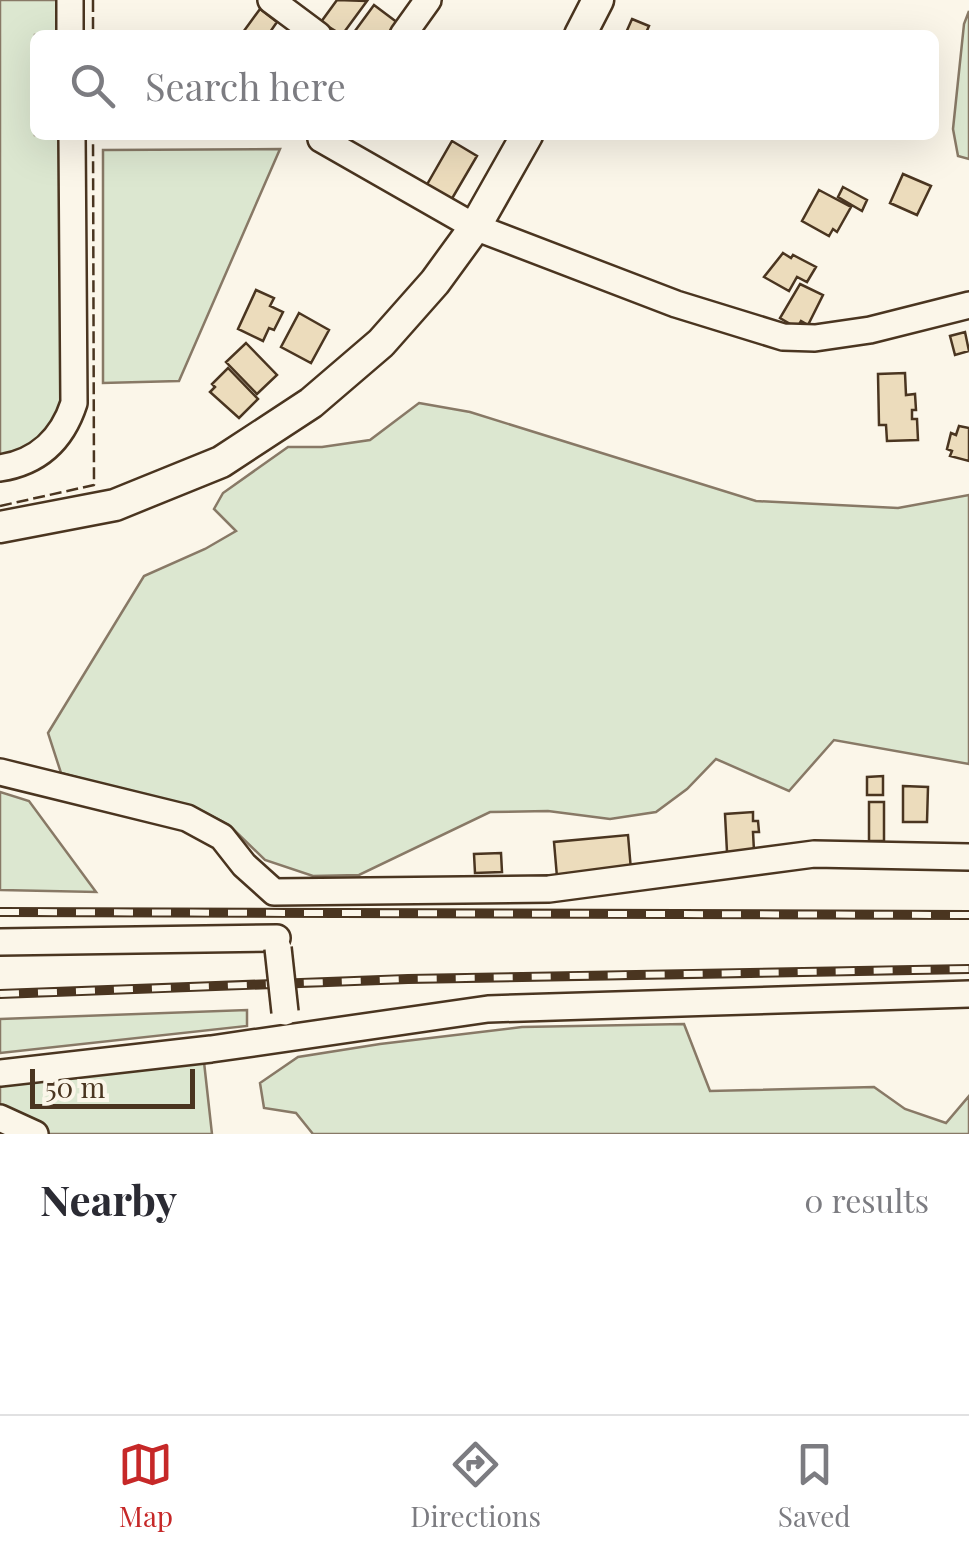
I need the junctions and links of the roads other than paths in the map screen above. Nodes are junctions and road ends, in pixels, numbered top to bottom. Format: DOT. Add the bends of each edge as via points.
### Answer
graph roads {
  1 [pos="70,0"];
  2 [pos="271,0"];
  3 [pos="428,0"];
  4 [pos="598,0"];
  5 [pos="70,30"];
  6 [pos="311,30"];
  7 [pos="407,30"];
  8 [pos="583,30"];
  9 [pos="72,140"];
  10 [pos="322,140"];
  11 [pos="524,140"];
  12 [pos="475,227"];
  13 [pos="969,306"];
  14 [pos="0,468"];
  15 [pos="0,527"];
  16 [pos="0,772"];
  17 [pos="969,857"];
  18 [pos="274,892"];
  19 [pos="0,942"];
  20 [pos="277,943"];
  21 [pos="969,994"];
  22 [pos="286,1025"];
  23 [pos="0,1073"];
  24 [pos="0,1118"];
  25 [pos="35,1134"];
  1 -- 5 [label="street"];
  2 -- 6 [label="street"];
  3 -- 7 [label="street"];
  4 -- 8 [label="main road"];
  9 -- 14 [label="street" via="74,404 56,440 40,454"];
  10 -- 12 [label="street"];
  11 -- 12 [label="main road"];
  12 -- 13 [label="street" via="676,304 783,336 870,330"];
  12 -- 15 [label="main road" via="381,344 311,403 221,462 116,506"];
  16 -- 18 [label="street" via="187,818 222,838"];
  17 -- 18 [label="street" via="814,854 548,890"];
  18 -- 20 [label="street"];
  19 -- 20 [label="street"];
  20 -- 22 [label="street, bridge"];
  21 -- 22 [label="street" via="488,1009"];
  22 -- 23 [label="street"];
  24 -- 25 [label="street"];
}
